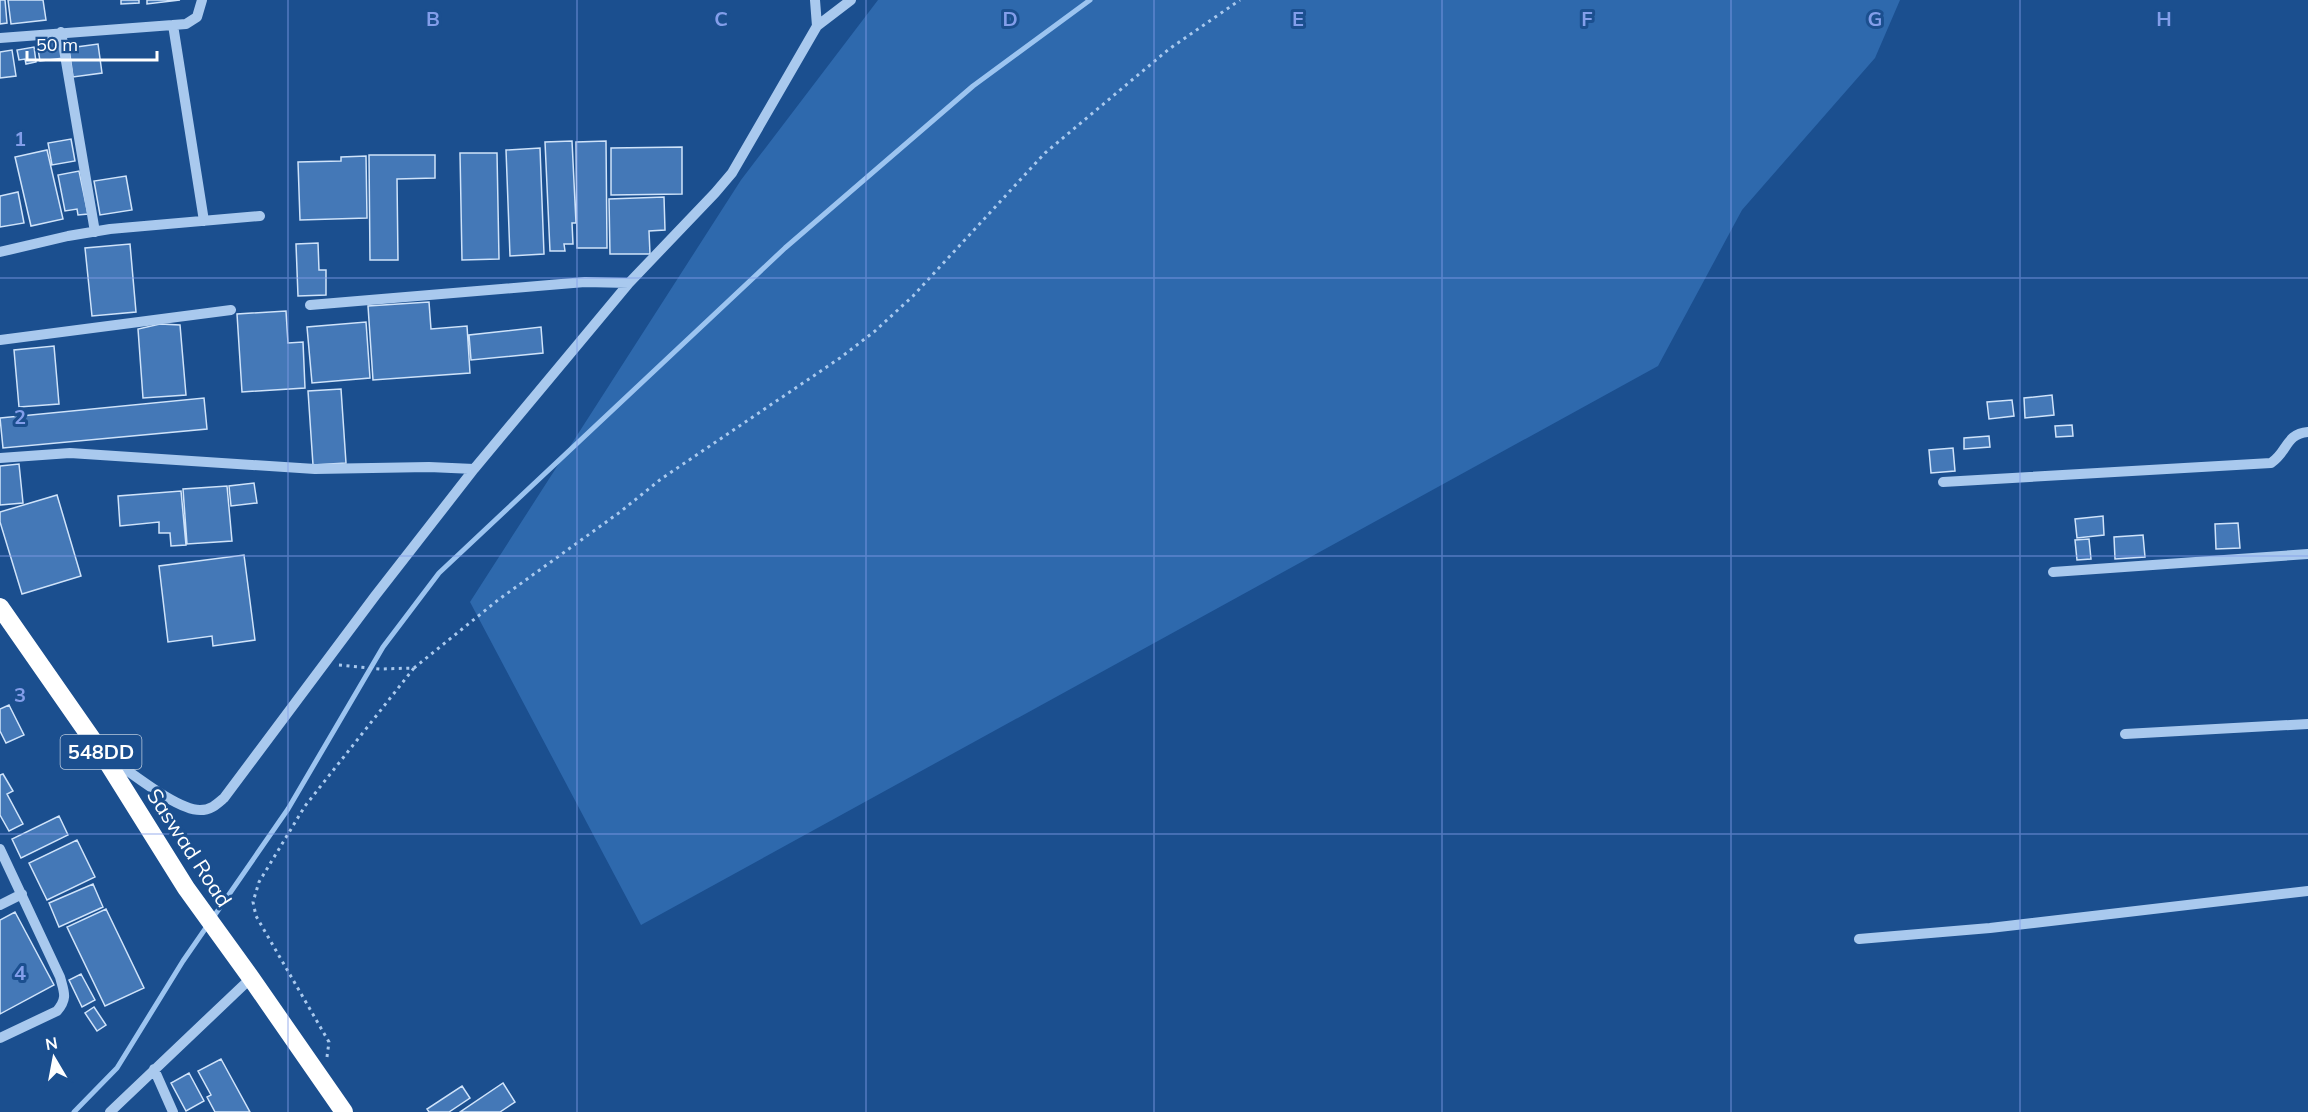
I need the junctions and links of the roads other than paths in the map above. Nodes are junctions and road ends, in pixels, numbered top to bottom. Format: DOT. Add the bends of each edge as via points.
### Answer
graph roads {
  1 [pos="202,0"];
  2 [pos="815,0"];
  3 [pos="851,0"];
  4 [pos="173,25"];
  5 [pos="817,26"];
  6 [pos="62,32"];
  7 [pos="0,38"];
  8 [pos="260,216"];
  9 [pos="204,221"];
  10 [pos="95,232"];
  11 [pos="0,252"];
  12 [pos="629,283"];
  13 [pos="310,305"];
  14 [pos="231,310"];
  15 [pos="0,340"];
  16 [pos="2308,432"];
  17 [pos="0,458"];
  18 [pos="474,469"];
  19 [pos="1943,482"];
  20 [pos="2308,554"];
  21 [pos="2053,572"];
  22 [pos="3,618"];
  23 [pos="2308,724"];
  24 [pos="2125,735"];
  25 [pos="101,752"];
  26 [pos="0,849"];
  27 [pos="2308,891"];
  28 [pos="22,894"];
  29 [pos="0,905"];
  30 [pos="1859,939"];
  31 [pos="251,978"];
  32 [pos="0,1038"];
  33 [pos="154,1069"];
  34 [pos="111,1112"];
  35 [pos="173,1112"];
  36 [pos="344,1112"];
  1 -- 4 [label="street" via="197,17 186,24"];
  2 -- 5 [label="street"];
  3 -- 5 [label="street"];
  4 -- 6 [label="street"];
  4 -- 9 [label="street"];
  5 -- 12 [label="street" via="732,173"];
  6 -- 7 [label="street"];
  6 -- 10 [label="street"];
  8 -- 9 [label="street"];
  9 -- 10 [label="street"];
  10 -- 11 [label="street"];
  12 -- 13 [label="street" via="585,282"];
  12 -- 18 [label="street"];
  14 -- 15 [label="street"];
  16 -- 19 [label="street" via="2298,432 2271,463"];
  17 -- 18 [label="street" via="69,453 315,469"];
  18 -- 25 [label="street" via="213,808 182,807"];
  20 -- 21 [label="street"];
  22 -- 25 [label="highway, Saswad Road / 548DD"];
  23 -- 24 [label="street"];
  25 -- 31 [label="highway, Saswad Road / 548DD" via="186,888"];
  26 -- 28 [label="street"];
  27 -- 30 [label="street"];
  28 -- 29 [label="street"];
  28 -- 32 [label="street" via="60,977 64,1003 57,1011"];
  31 -- 33 [label="street"];
  31 -- 36 [label="highway, Saswad Road / 548DD"];
  33 -- 34 [label="street"];
  33 -- 35 [label="street"];
}
